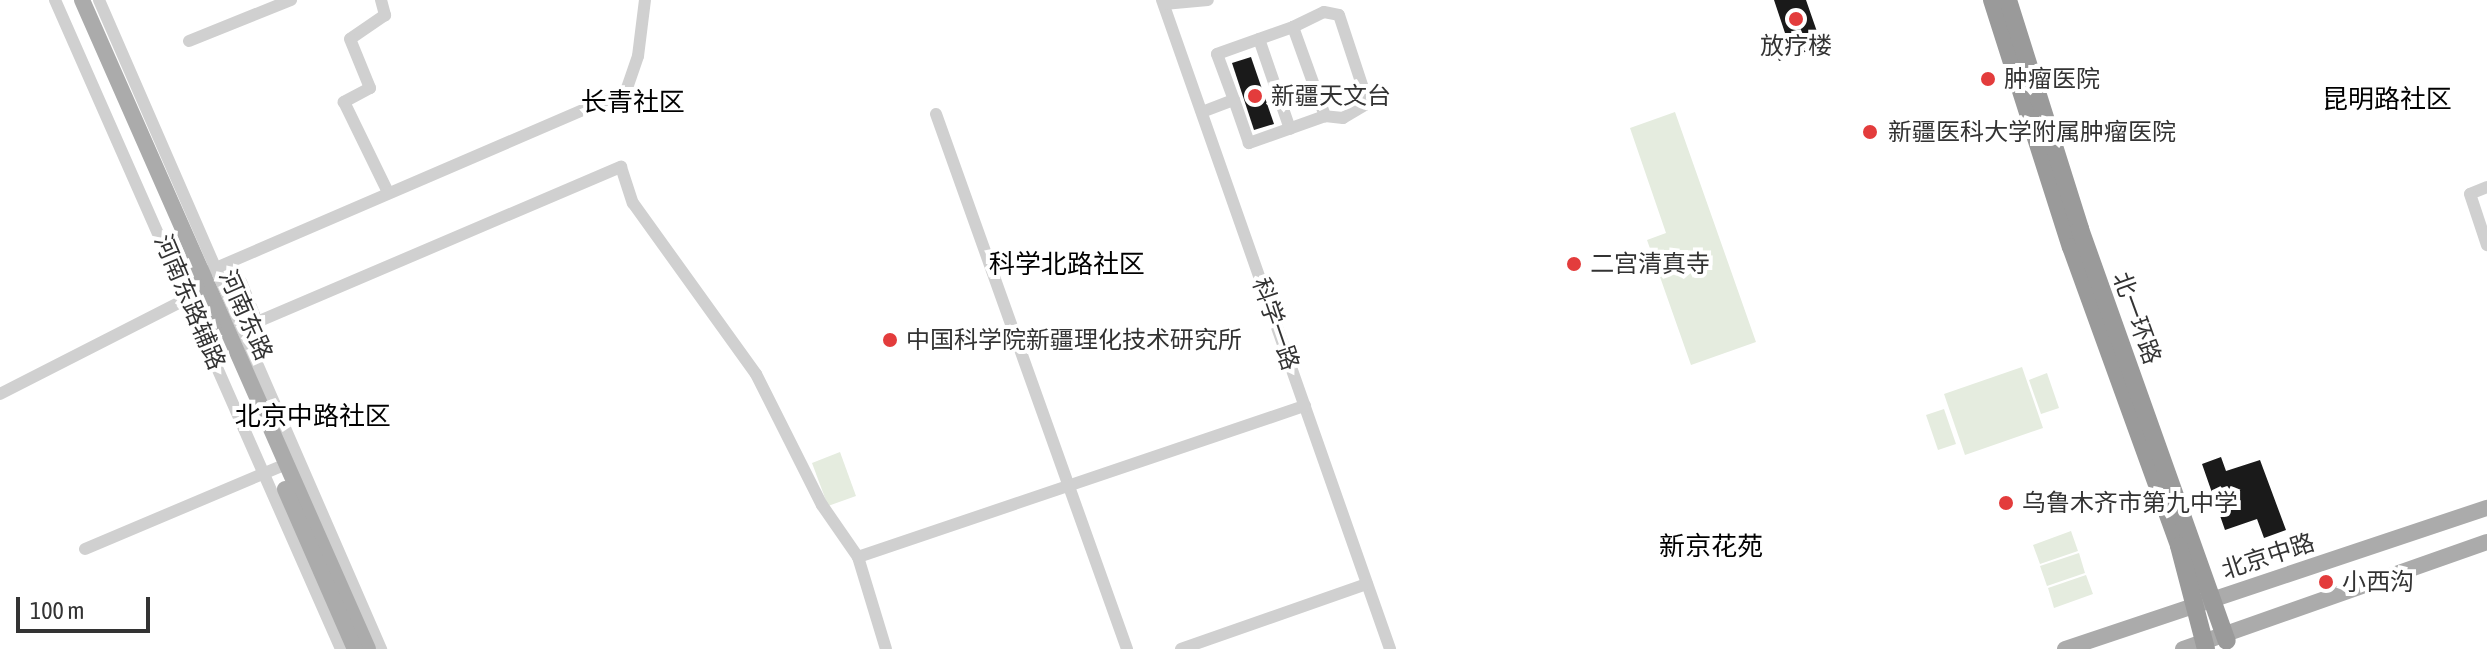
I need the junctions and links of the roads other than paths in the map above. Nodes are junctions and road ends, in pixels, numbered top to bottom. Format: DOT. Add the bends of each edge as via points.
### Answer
graph roads {
  1 [pos="55,0"];
  2 [pos="70,0"];
  3 [pos="82,0"];
  4 [pos="99,0"];
  5 [pos="291,0"];
  6 [pos="381,0"];
  7 [pos="645,0"];
  8 [pos="1208,0"];
  9 [pos="1984,0"];
  10 [pos="1992,0"];
  11 [pos="2008,0"];
  12 [pos="1163,2"];
  13 [pos="1293,27"];
  14 [pos="1259,39"];
  15 [pos="189,41"];
  16 [pos="1234,100"];
  17 [pos="1202,112"];
  18 [pos="936,114"];
  19 [pos="1325,116"];
  20 [pos="1290,129"];
  21 [pos="2487,187"];
  22 [pos="387,190"];
  23 [pos="2487,245"];
  24 [pos="209,271"];
  25 [pos="241,282"];
  26 [pos="193,296"];
  27 [pos="0,394"];
  28 [pos="1305,406"];
  29 [pos="276,469"];
  30 [pos="1068,485"];
  31 [pos="2487,508"];
  32 [pos="2487,542"];
  33 [pos="85,549"];
  34 [pos="858,557"];
  35 [pos="1367,584"];
  36 [pos="2216,598"];
  37 [pos="2194,604"];
  38 [pos="2230,644"];
  39 [pos="2207,646"];
  40 [pos="341,649"];
  41 [pos="355,649"];
  42 [pos="368,649"];
  43 [pos="381,649"];
  44 [pos="886,649"];
  45 [pos="1127,649"];
  46 [pos="1181,649"];
  47 [pos="1390,649"];
  48 [pos="2065,649"];
  49 [pos="2183,649"];
  1 -- 26 [label="street, 河南东路辅路"];
  2 -- 26 [label="main road, 河南东路"];
  3 -- 24 [label="main road, 河南东路"];
  4 -- 24 [label="street, 河南东路辅路"];
  5 -- 15 [label="street"];
  6 -- 22 [label="street" via="385,15 350,39 370,88 344,102"];
  7 -- 22 [label="street" via="638,56 626,91"];
  8 -- 12 [label="street"];
  9 -- 37 [label="main road"];
  10 -- 39 [label="highway, 北一环路, bridge" via="2071,247 2179,546"];
  11 -- 36 [label="main road"];
  11 -- 38 [label="highway, 北一环路, bridge" via="2080,229"];
  12 -- 17 [label="street, 科学一路"];
  13 -- 14 [label="street"];
  13 -- 19 [label="street"];
  13 -- 19 [label="street" via="1324,12 1339,15 1368,103 1343,118"];
  14 -- 16 [label="street" via="1217,54"];
  14 -- 20 [label="street"];
  16 -- 17 [label="street"];
  16 -- 20 [label="street" via="1249,143"];
  17 -- 28 [label="street, 科学一路"];
  18 -- 30 [label="street"];
  19 -- 20 [label="street"];
  21 -- 23 [label="street" via="2470,194"];
  22 -- 24 [label="street"];
  24 -- 26 [label="street"];
  24 -- 29 [label="main road, 河南东路"];
  24 -- 43 [label="street, 河南东路辅路"];
  25 -- 34 [label="street" via="257,322 621,167 633,203 733,335 822,505"];
  26 -- 27 [label="street"];
  26 -- 29 [label="main road, 河南东路"];
  28 -- 30 [label="street"];
  28 -- 35 [label="street, 科学一路"];
  29 -- 33 [label="street"];
  29 -- 40 [label="street"];
  29 -- 41 [label="main road, 河南东路"];
  29 -- 42 [label="main road, 河南东路"];
  30 -- 34 [label="street"];
  30 -- 45 [label="street"];
  31 -- 36 [label="main road, 北京中路"];
  32 -- 38 [label="main road"];
  34 -- 44 [label="street"];
  35 -- 46 [label="street"];
  35 -- 47 [label="street, 科学一路"];
  36 -- 37 [label="main road, 北京中路"];
  36 -- 38 [label="main road"];
  37 -- 39 [label="main road"];
  37 -- 48 [label="main road, 北京中路"];
  38 -- 39 [label="main road"];
  39 -- 49 [label="main road"];
}
